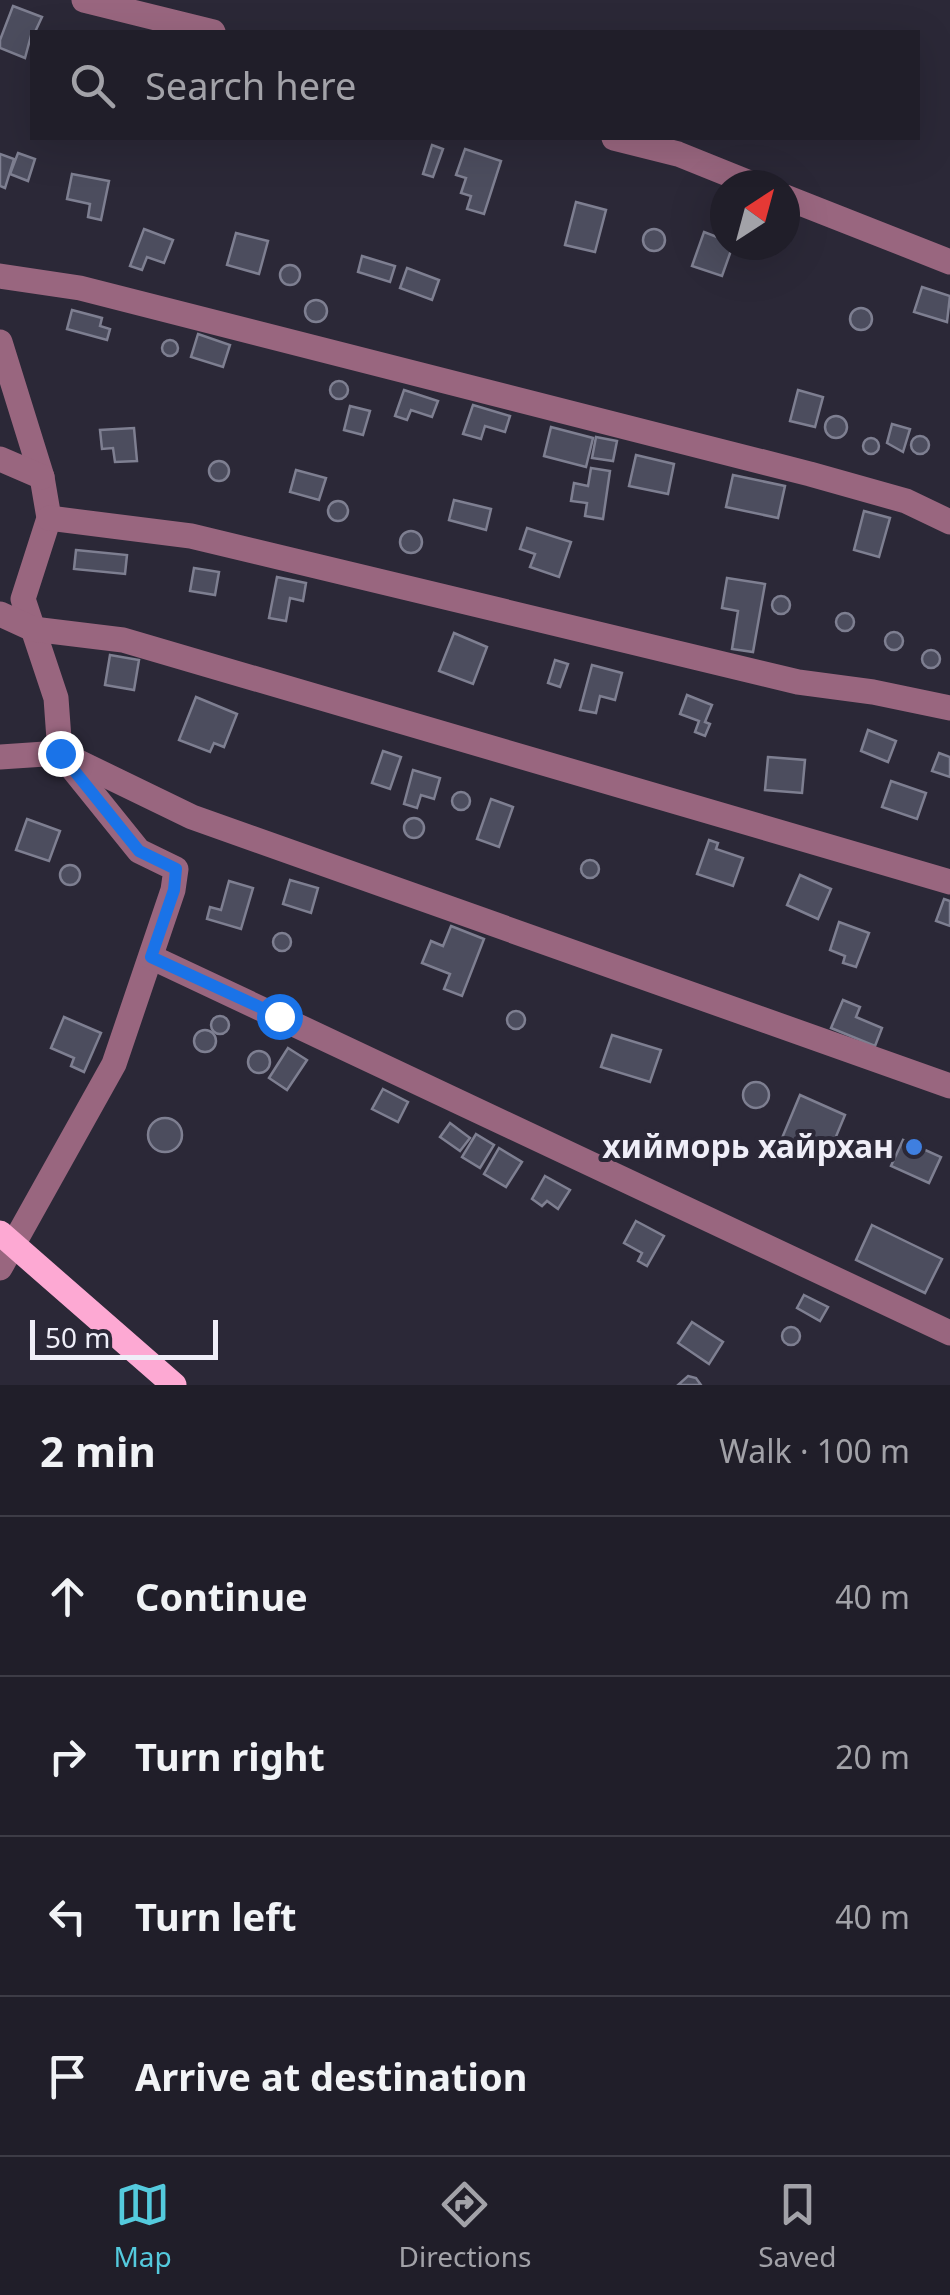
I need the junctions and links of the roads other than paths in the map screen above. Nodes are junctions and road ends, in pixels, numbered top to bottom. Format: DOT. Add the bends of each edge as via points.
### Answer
graph roads {
  1 [pos="84,0"];
  2 [pos="205,30"];
  3 [pos="622,140"];
  4 [pos="718,170"];
  5 [pos="800,203"];
  6 [pos="950,262"];
  7 [pos="0,276"];
  8 [pos="0,342"];
  9 [pos="0,459"];
  10 [pos="42,477"];
  11 [pos="49,518"];
  12 [pos="950,522"];
  13 [pos="0,614"];
  14 [pos="33,630"];
  15 [pos="950,708"];
  16 [pos="60,753"];
  17 [pos="0,757"];
  18 [pos="950,882"];
  19 [pos="151,957"];
  20 [pos="950,1086"];
  21 [pos="6,1239"];
  22 [pos="0,1268"];
  23 [pos="950,1333"];
  24 [pos="174,1385"];
  1 -- 2 [label="street"];
  3 -- 4 [label="street"];
  5 -- 6 [label="street"];
  7 -- 12 [label="street" via="80,288 772,464 906,501"];
  8 -- 10 [label="street"];
  9 -- 10 [label="street"];
  10 -- 11 [label="street"];
  11 -- 14 [label="street" via="23,599"];
  11 -- 15 [label="street" via="191,536 798,682"];
  13 -- 14 [label="street"];
  14 -- 16 [label="street" via="56,698"];
  14 -- 18 [label="street" via="123,640"];
  16 -- 17 [label="street"];
  16 -- 19 [label="street" via="139,851 176,869"];
  16 -- 20 [label="street" via="192,816"];
  19 -- 21 [label="street" via="114,1064"];
  19 -- 23 [label="street"];
  21 -- 22 [label="street"];
  21 -- 24 [label="main road"];
}
